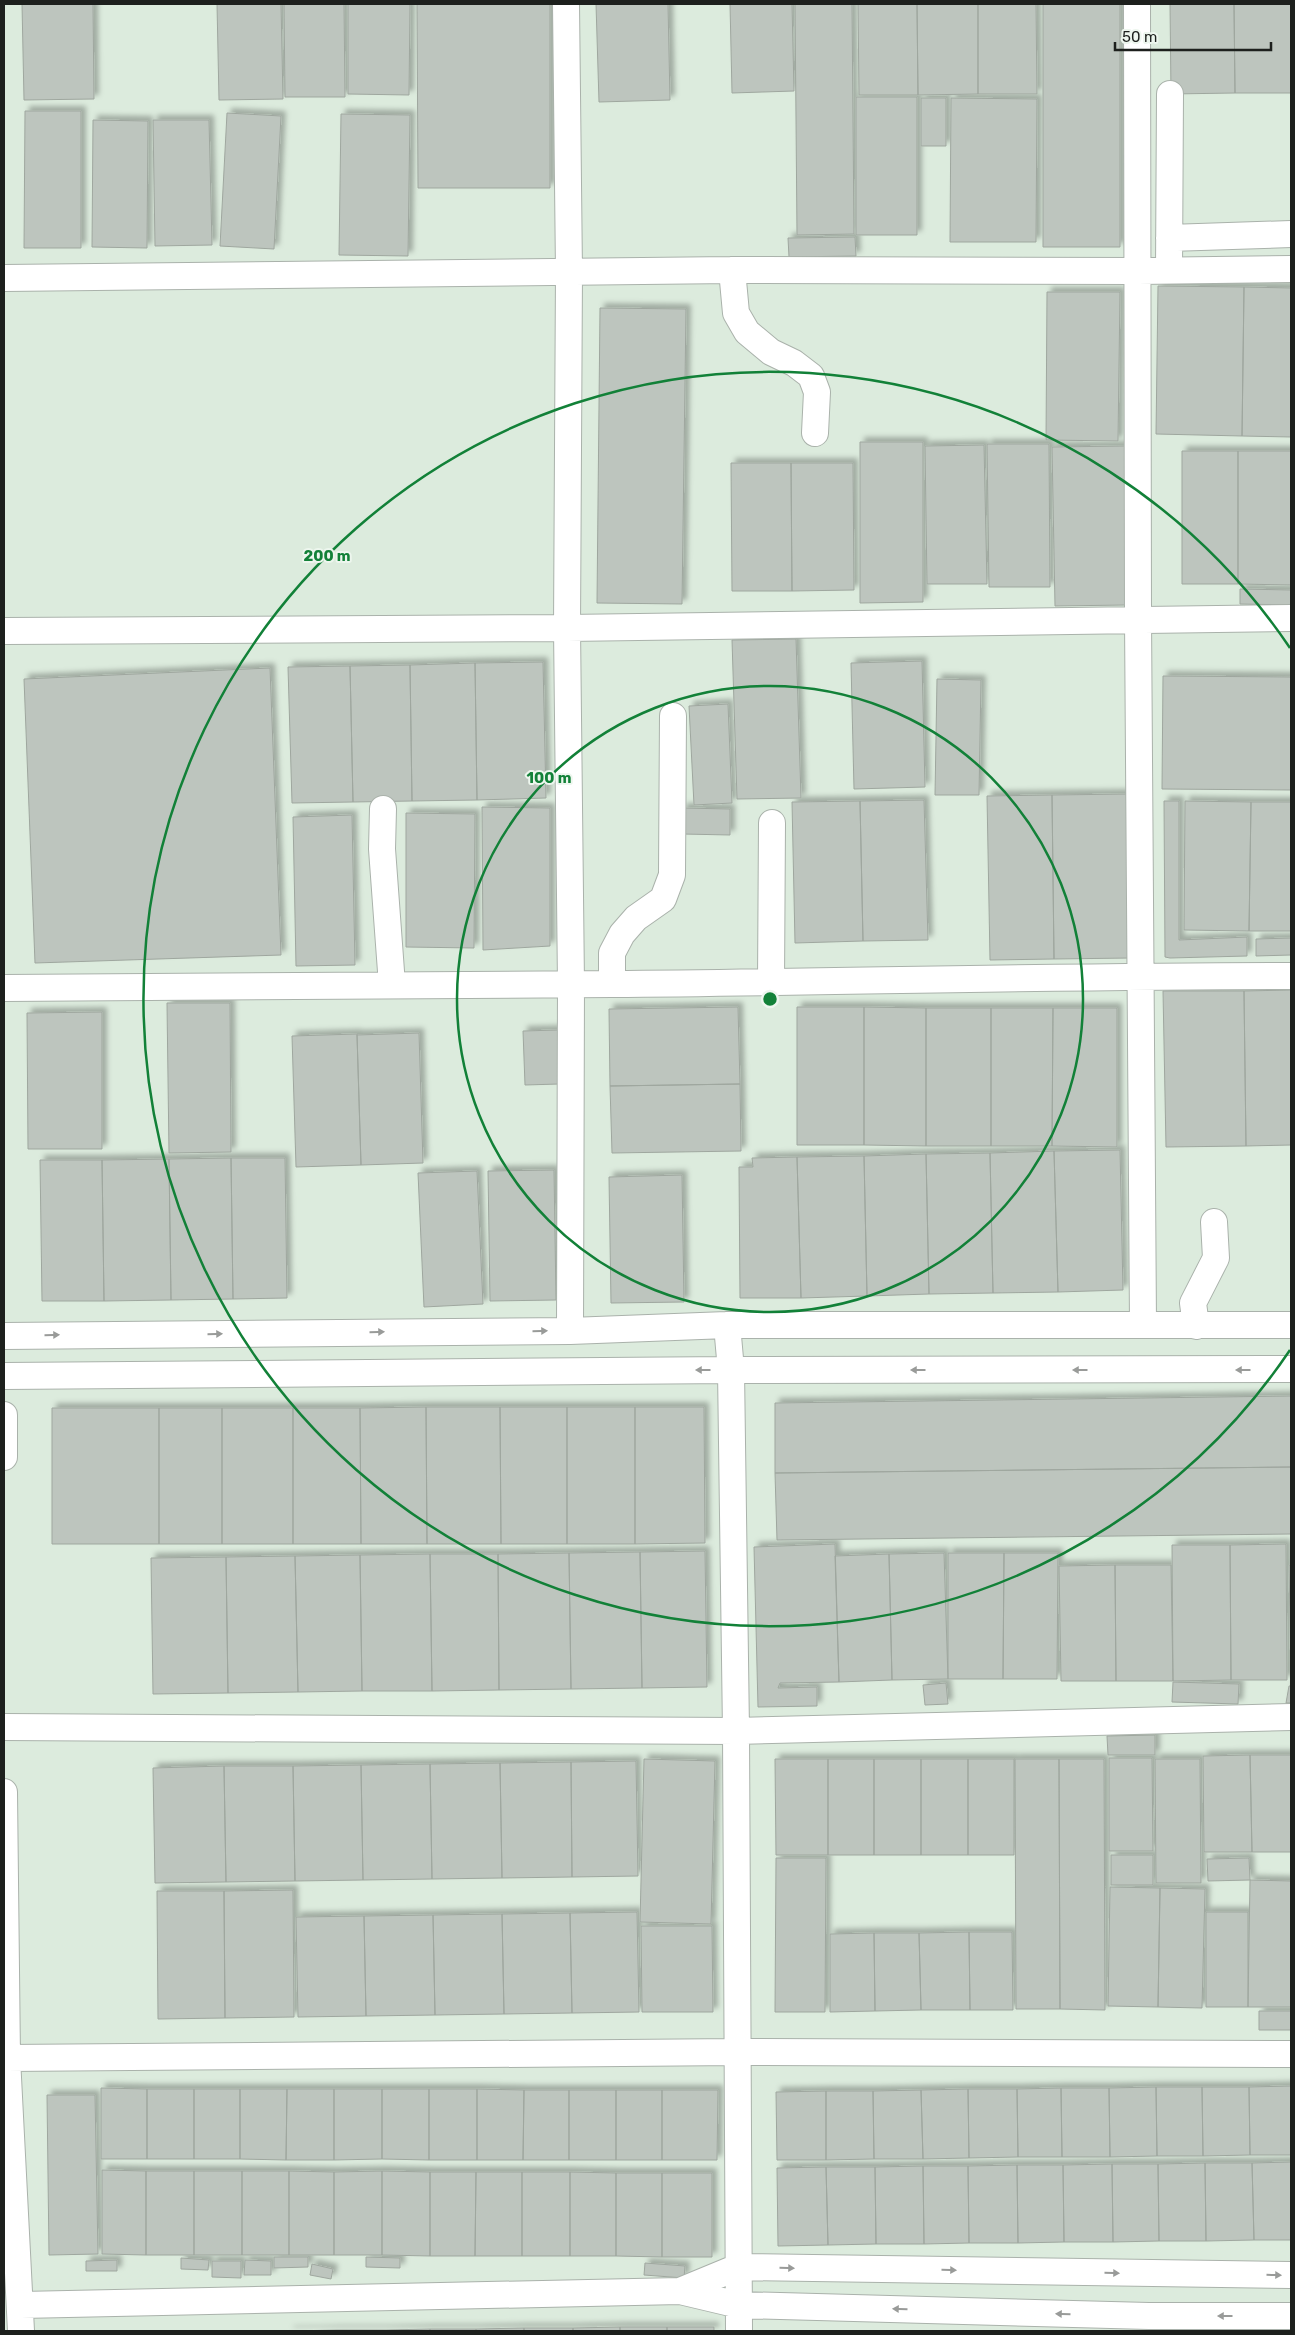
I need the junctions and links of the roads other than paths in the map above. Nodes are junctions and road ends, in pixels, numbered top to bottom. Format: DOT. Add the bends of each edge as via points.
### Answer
graph roads {
  1 [pos="566,4"];
  2 [pos="1137,4"];
  3 [pos="1170,94"];
  4 [pos="1291,234"];
  5 [pos="1169,238"];
  6 [pos="1291,269"];
  7 [pos="732,270"];
  8 [pos="1169,270"];
  9 [pos="1138,271"];
  10 [pos="569,272"];
  11 [pos="4,278"];
  12 [pos="815,433"];
  13 [pos="1138,618"];
  14 [pos="1291,618"];
  15 [pos="567,628"];
  16 [pos="4,631"];
  17 [pos="673,716"];
  18 [pos="383,810"];
  19 [pos="772,823"];
  20 [pos="1142,976"];
  21 [pos="1291,976"];
  22 [pos="771,982"];
  23 [pos="392,984"];
  24 [pos="571,984"];
  25 [pos="612,984"];
  26 [pos="4,988"];
  27 [pos="1214,1222"];
  28 [pos="1144,1324"];
  29 [pos="727,1325"];
  30 [pos="1291,1325"];
  31 [pos="1196,1326"];
  32 [pos="570,1331"];
  33 [pos="4,1336"];
  34 [pos="731,1370"];
  35 [pos="1291,1370"];
  36 [pos="4,1376"];
  37 [pos="4,1415"];
  38 [pos="4,1457"];
  39 [pos="1291,1717"];
  40 [pos="4,1728"];
  41 [pos="736,1731"];
  42 [pos="4,1792"];
  43 [pos="737,2052"];
  44 [pos="1291,2054"];
  45 [pos="7,2058"];
  46 [pos="738,2267"];
  47 [pos="1291,2275"];
  48 [pos="680,2291"];
  49 [pos="20,2305"];
  50 [pos="739,2305"];
  51 [pos="1291,2316"];
  52 [pos="21,2331"];
  53 [pos="739,2331"];
  1 -- 10 [label="street"];
  2 -- 9 [label="street"];
  3 -- 5 [label="street"];
  4 -- 5 [label="street"];
  5 -- 8 [label="street"];
  6 -- 8 [label="street"];
  7 -- 9 [label="street"];
  7 -- 10 [label="street"];
  7 -- 12 [label="street" via="736,313 747,332 771,352 811,376 817,392"];
  8 -- 9 [label="street"];
  9 -- 13 [label="street"];
  10 -- 11 [label="street"];
  10 -- 15 [label="street"];
  13 -- 14 [label="street"];
  13 -- 15 [label="street"];
  13 -- 20 [label="street"];
  15 -- 16 [label="street"];
  15 -- 24 [label="street"];
  17 -- 25 [label="street" via="672,875 663,900 636,918 622,934 612,953"];
  18 -- 23 [label="street" via="382,849"];
  19 -- 22 [label="street"];
  20 -- 21 [label="street"];
  20 -- 22 [label="street"];
  20 -- 28 [label="street"];
  22 -- 25 [label="street"];
  23 -- 24 [label="street"];
  23 -- 26 [label="street"];
  24 -- 25 [label="street"];
  24 -- 32 [label="street"];
  27 -- 31 [label="street" via="1216,1258 1193,1303"];
  28 -- 29 [label="street"];
  28 -- 31 [label="street"];
  29 -- 32 [label="street"];
  29 -- 34 [label="street"];
  30 -- 31 [label="street"];
  33 -- 32 [label="street, one-way"];
  35 -- 34 [label="street, one-way"];
  34 -- 36 [label="street, one-way"];
  34 -- 41 [label="street"];
  37 -- 38 [label="street"];
  39 -- 41 [label="street"];
  40 -- 41 [label="street"];
  41 -- 43 [label="street"];
  42 -- 45 [label="street"];
  43 -- 44 [label="street"];
  43 -- 45 [label="street"];
  43 -- 46 [label="street"];
  45 -- 49 [label="street"];
  46 -- 47 [label="street, one-way"];
  46 -- 48 [label="street"];
  46 -- 50 [label="street"];
  48 -- 49 [label="street"];
  48 -- 50 [label="street"];
  49 -- 52 [label="street"];
  51 -- 50 [label="street, one-way" via="1149,2316"];
  50 -- 53 [label="street"];
}
